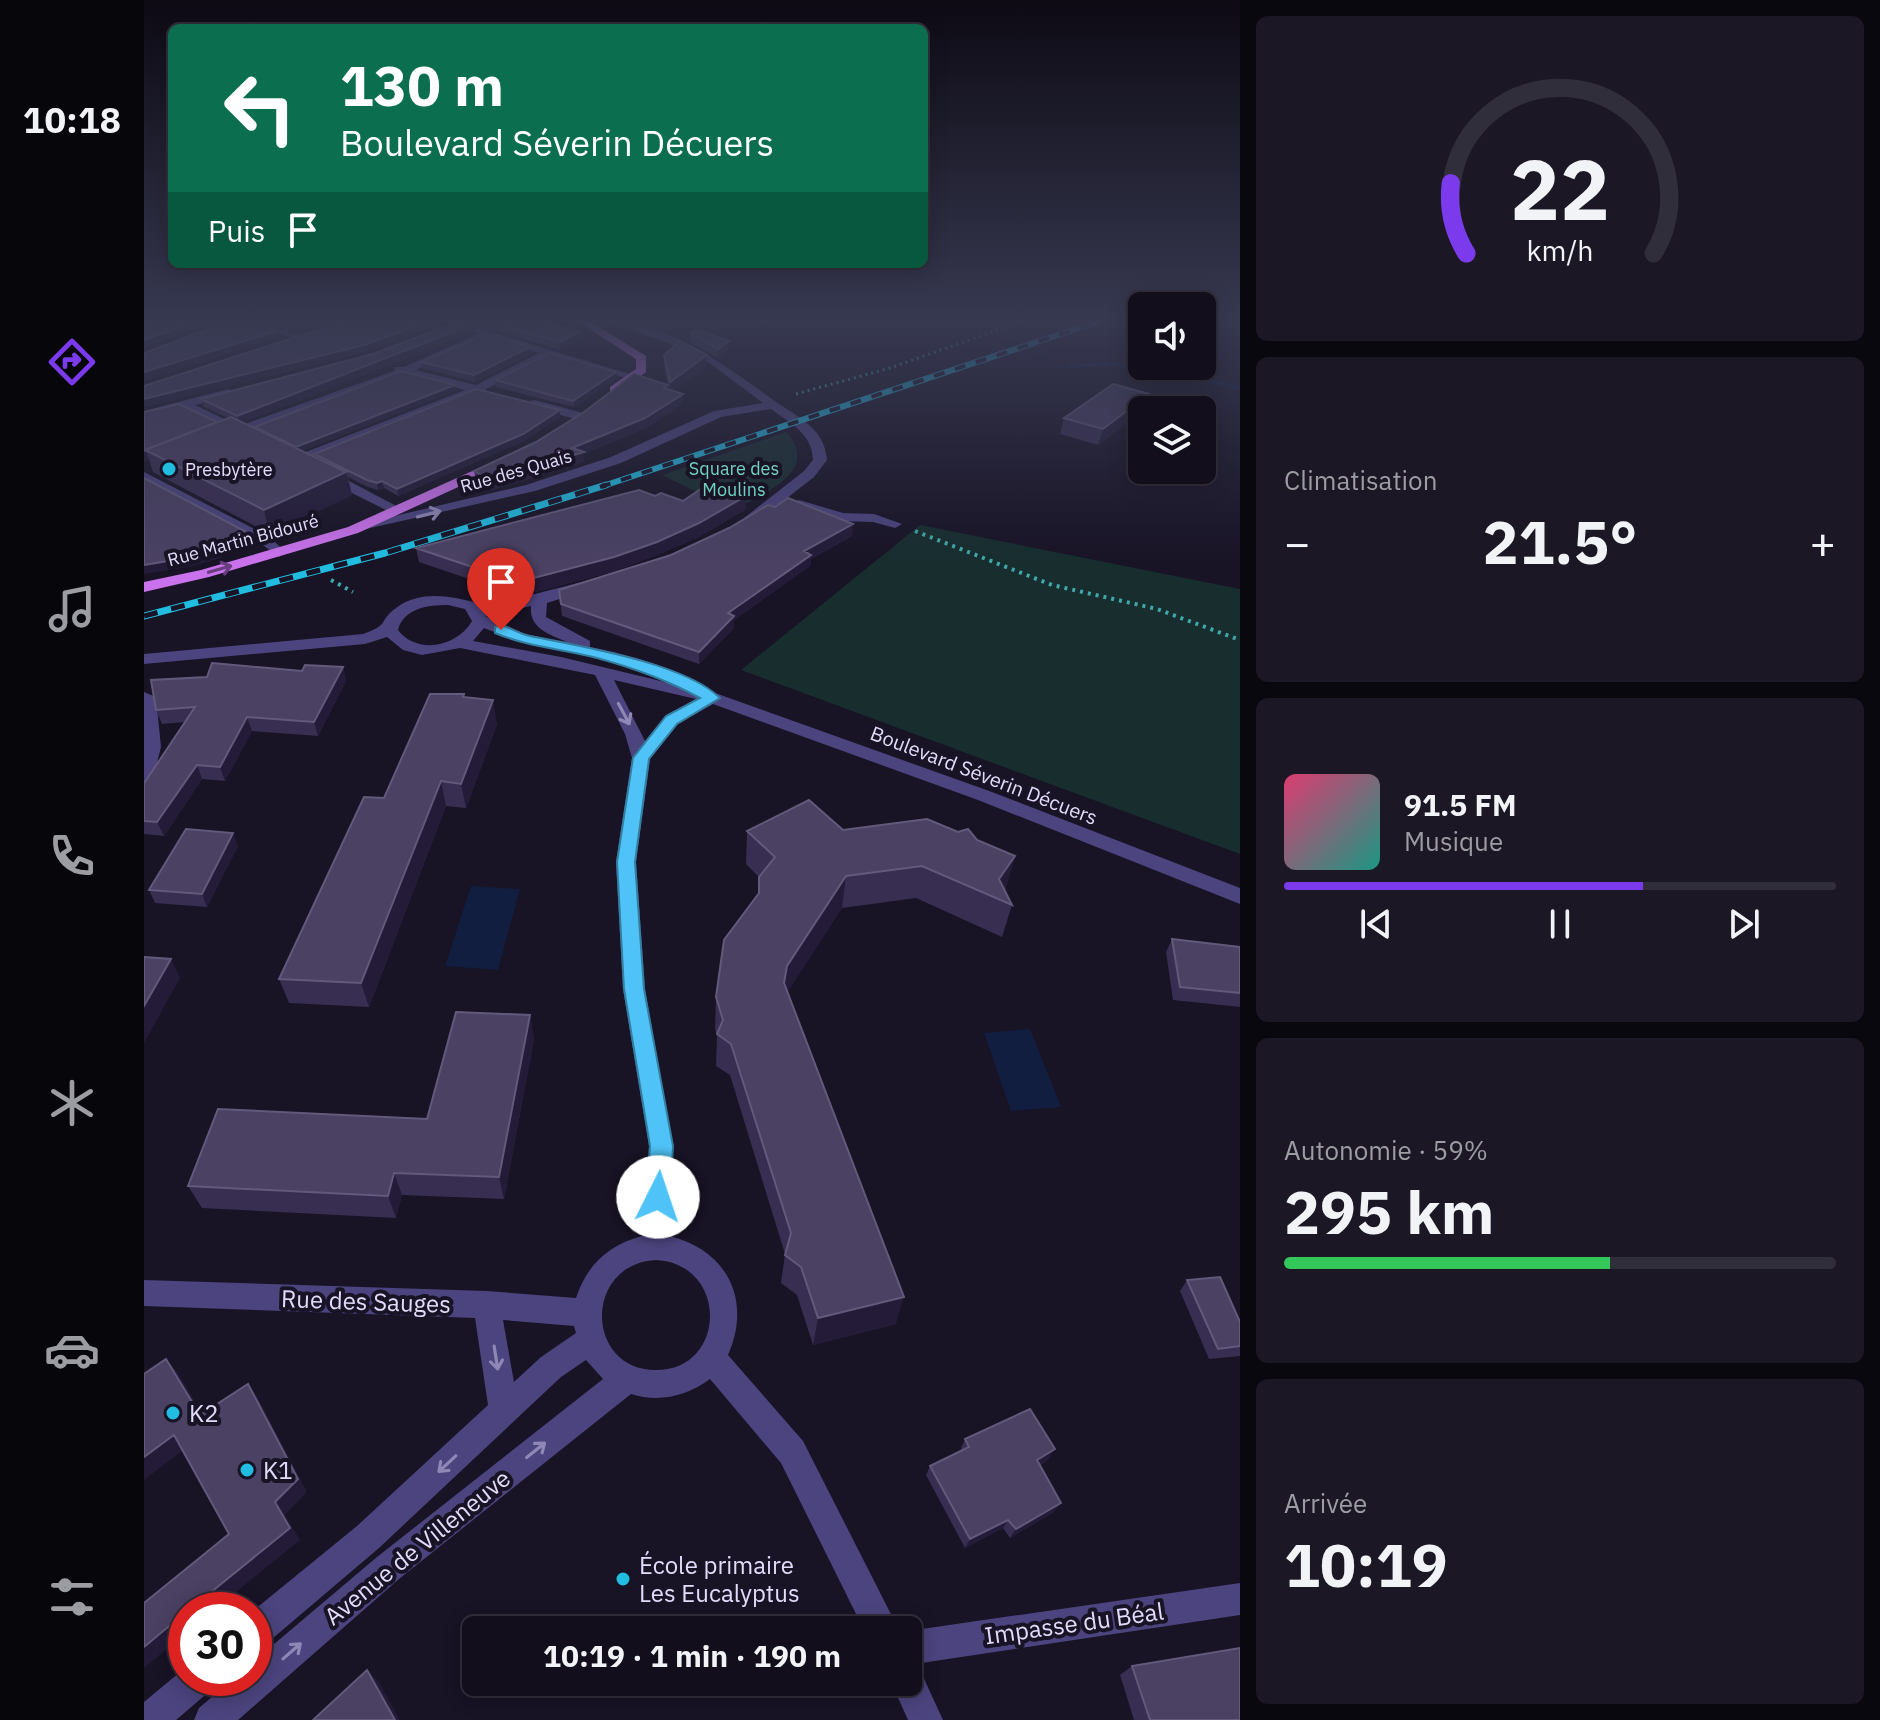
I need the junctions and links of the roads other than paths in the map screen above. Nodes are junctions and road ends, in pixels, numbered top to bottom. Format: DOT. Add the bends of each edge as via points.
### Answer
graph roads {
  1 [pos="195,402"];
  2 [pos="316,402"];
  3 [pos="441,402"];
  4 [pos="540,402"];
  5 [pos="598,402"];
  6 [pos="772,403"];
  7 [pos="184,405"];
  8 [pos="590,408"];
  9 [pos="144,415"];
  10 [pos="566,423"];
  11 [pos="238,430"];
  12 [pos="211,441"];
  13 [pos="262,442"];
  14 [pos="518,454"];
  15 [pos="157,463"];
  16 [pos="144,469"];
  17 [pos="144,476"];
  18 [pos="780,498"];
  19 [pos="395,509"];
  20 [pos="895,524"];
  21 [pos="353,530"];
  22 [pos="735,531"];
  23 [pos="279,553"];
  24 [pos="596,582"];
  25 [pos="144,587"];
  26 [pos="540,600"];
  27 [pos="479,617"];
  28 [pos="390,630"];
  29 [pos="459,643"];
  30 [pos="598,653"];
  31 [pos="144,659"];
  32 [pos="602,673"];
  33 [pos="146,697"];
  34 [pos="712,698"];
  35 [pos="641,758"];
  36 [pos="144,779"];
  37 [pos="1240,896"];
  38 [pos="655,1247"];
  39 [pos="144,1293"];
  40 [pos="487,1305"];
  41 [pos="588,1327"];
  42 [pos="711,1358"];
  43 [pos="627,1379"];
  44 [pos="504,1411"];
  45 [pos="1240,1599"];
  46 [pos="875,1616"];
  47 [pos="272,1617"];
  48 [pos="922,1646"];
  49 [pos="178,1696"];
  50 [pos="915,1696"];
  51 [pos="149,1720"];
  52 [pos="211,1720"];
  53 [pos="926,1720"];
  1 -- 7 [label="street"];
  2 -- 11 [label="street"];
  3 -- 19 [label="street" via="292,457"];
  4 -- 8 [label="street"];
  5 -- 8 [label="main road"];
  6 -- 18 [label="street" via="810,432 819,446 820,460"];
  21 -- 6 [label="street, Rue des Quais, one-way" via="530,488 616,460 718,414"];
  7 -- 9 [label="street"];
  7 -- 11 [label="street"];
  8 -- 10 [label="main road"];
  11 -- 12 [label="street"];
  11 -- 13 [label="street"];
  14 -- 19 [label="main road, Rue Martin Bidouré"];
  15 -- 16 [label="street"];
  17 -- 23 [label="street" via="265,540"];
  18 -- 20 [label="street" via="842,517"];
  18 -- 22 [label="street"];
  19 -- 21 [label="main road, Rue Martin Bidouré"];
  21 -- 23 [label="main road, Rue Martin Bidouré"];
  25 -- 23 [label="main road, Rue Martin Bidouré, one-way"];
  24 -- 26 [label="street"];
  26 -- 27 [label="street"];
  26 -- 30 [label="street" via="542,624"];
  27 -- 28 [label="street, Boulevard Séverin Décuers" via="461,602 434,600 407,607"];
  27 -- 29 [label="street" via="470,637"];
  27 -- 30 [label="street, Boulevard Séverin Décuers" via="521,638"];
  28 -- 29 [label="street, Boulevard Séverin Décuers" via="414,648"];
  28 -- 31 [label="street" via="365,639"];
  29 -- 32 [label="street, Boulevard Séverin Décuers"];
  30 -- 34 [label="street, Boulevard Séverin Décuers" via="665,674"];
  32 -- 34 [label="street, Boulevard Séverin Décuers"];
  32 -- 35 [label="street, one-way"];
  33 -- 36 [label="street" via="152,747"];
  34 -- 35 [label="street" via="672,720"];
  34 -- 37 [label="street, Boulevard Séverin Décuers" via="985,796"];
  35 -- 38 [label="street" via="626,862 634,989 661,1146"];
  38 -- 41 [label="street" via="610,1266 594,1287"];
  38 -- 42 [label="street" via="678,1250 699,1261 716,1279 725,1301 724,1330"];
  39 -- 40 [label="street, Rue des Sauges"];
  40 -- 41 [label="street, Rue des Sauges"];
  40 -- 44 [label="street, one-way"];
  41 -- 43 [label="street" via="604,1363"];
  41 -- 44 [label="street, Avenue de Villeneuve"];
  42 -- 43 [label="street" via="687,1377 657,1385"];
  42 -- 46 [label="street" via="792,1452"];
  52 -- 43 [label="street, Avenue de Villeneuve, one-way" via="388,1568"];
  44 -- 47 [label="street, Avenue de Villeneuve, one-way"];
  45 -- 48 [label="street, Impasse du Béal"];
  49 -- 51 [label="street"];
  50 -- 53 [label="street"];
}
